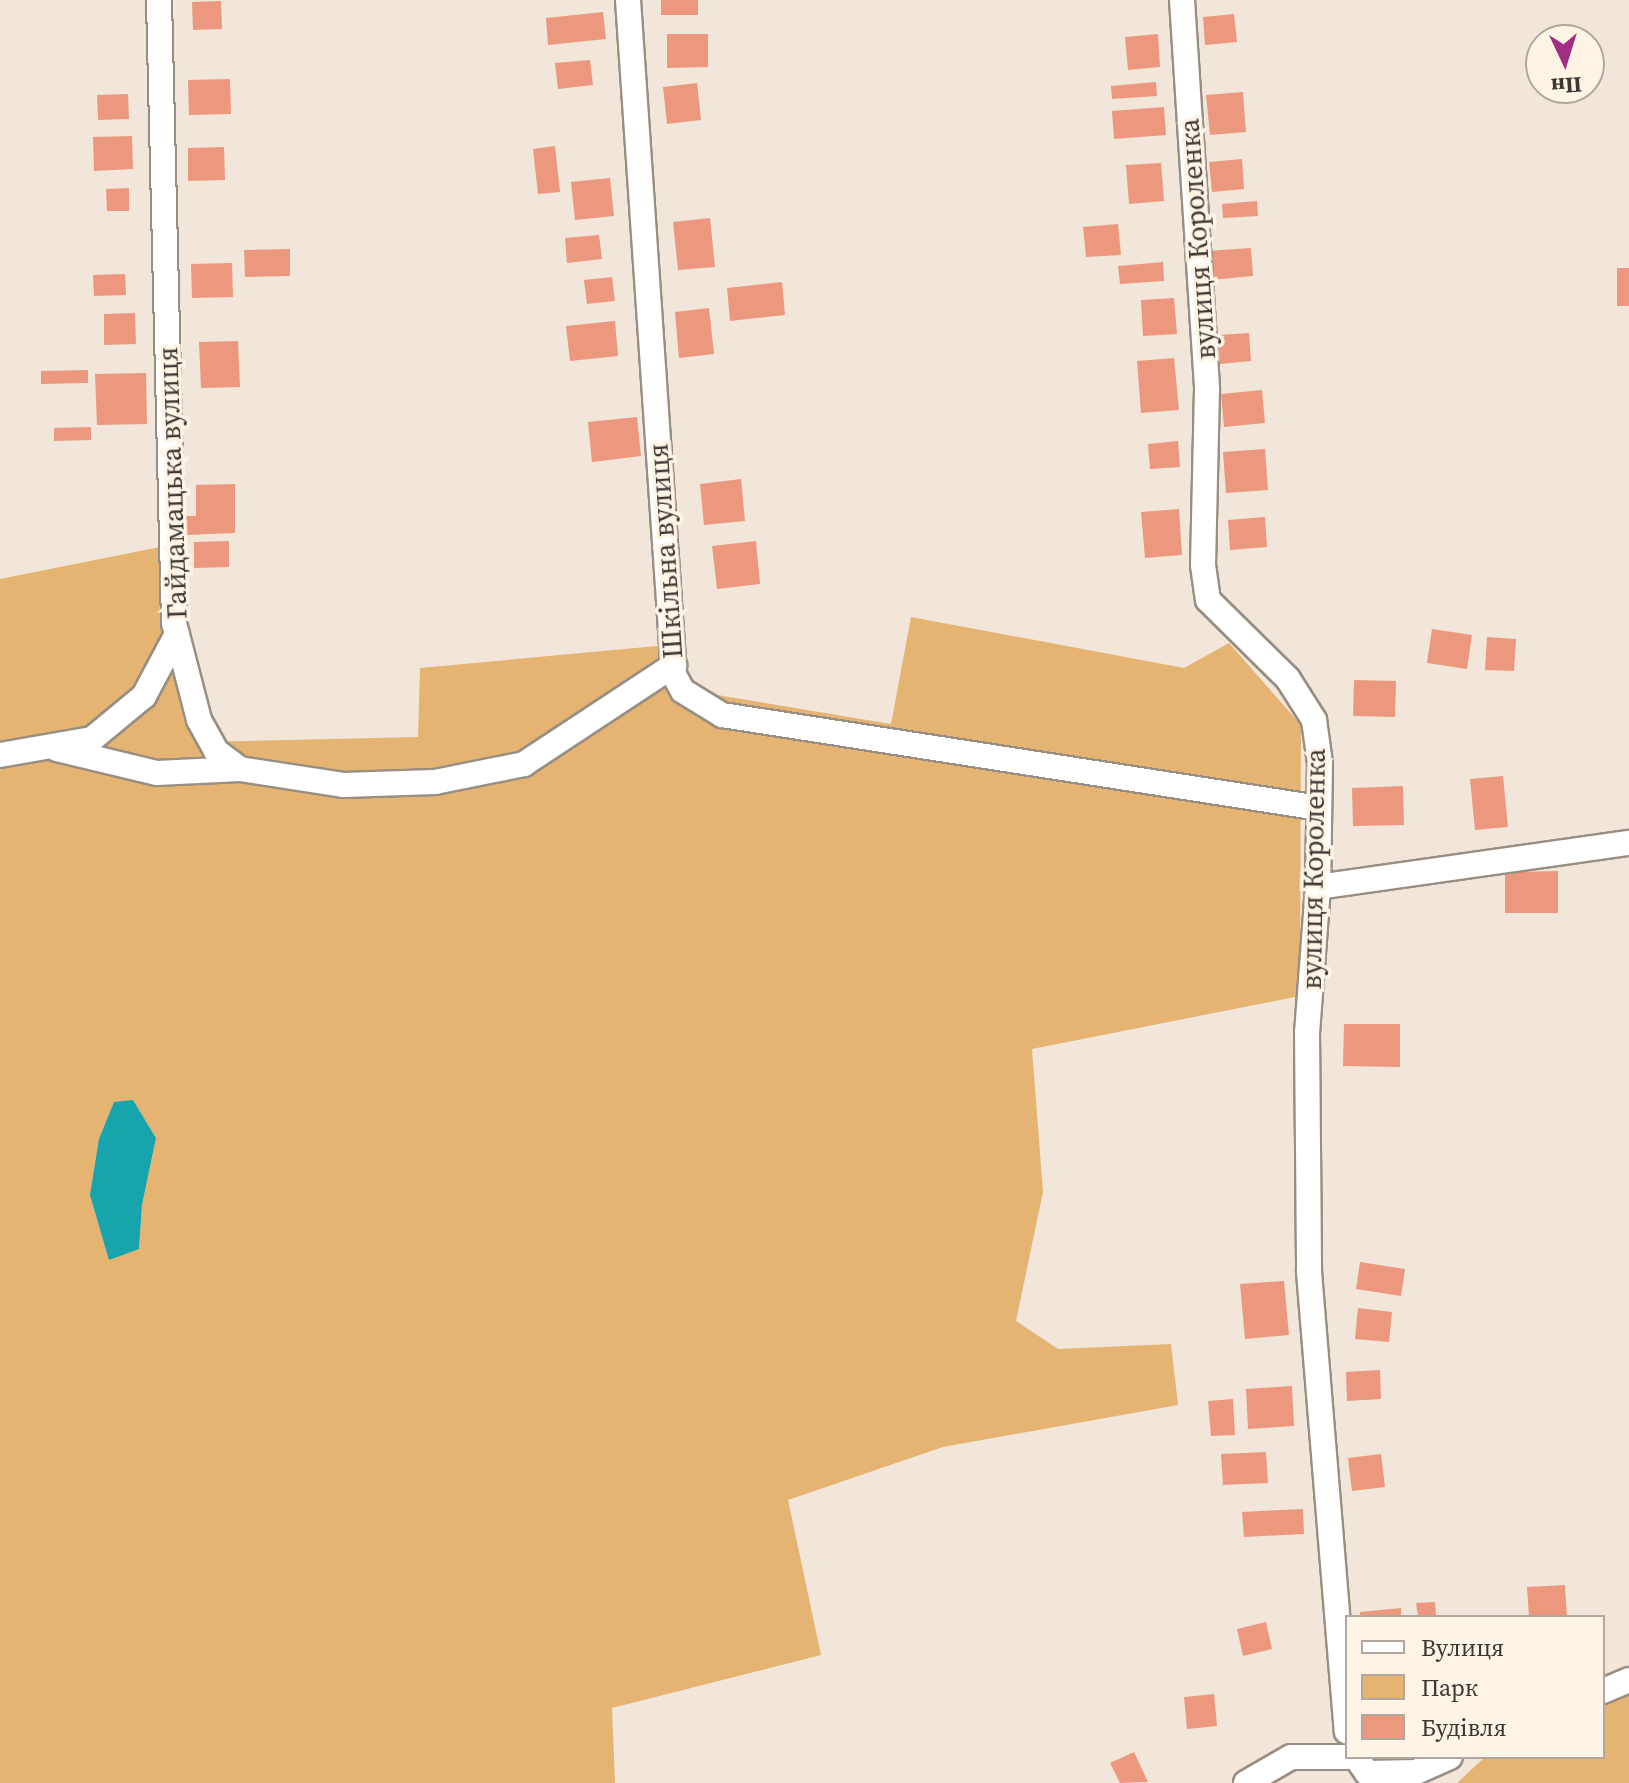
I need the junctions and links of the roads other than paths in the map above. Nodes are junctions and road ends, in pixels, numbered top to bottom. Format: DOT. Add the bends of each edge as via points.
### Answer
graph roads {
  1 [pos="159,0"];
  2 [pos="628,0"];
  3 [pos="1182,0"];
  4 [pos="177,634"];
  5 [pos="674,665"];
  6 [pos="47,747"];
  7 [pos="0,755"];
  8 [pos="240,769"];
  9 [pos="1319,808"];
  10 [pos="1629,843"];
  11 [pos="1318,887"];
  12 [pos="1629,1680"];
  13 [pos="1605,1690"];
  14 [pos="1345,1707"];
  15 [pos="1345,1757"];
  16 [pos="1357,1759"];
  17 [pos="1445,1759"];
  18 [pos="1246,1783"];
  1 -- 4 [label="street, Гайдамацька вулиця"];
  2 -- 5 [label="street, Шкільна вулиця"];
  3 -- 9 [label="street, вулиця Короленка" via="1207,389 1203,565 1208,600 1288,679 1314,720"];
  4 -- 6 [label="street" via="144,696 92,739"];
  4 -- 8 [label="street, Гайдамацька вулиця" via="199,720 216,751"];
  5 -- 8 [label="street" via="524,764 435,782 343,785"];
  5 -- 9 [label="street, Шкільна вулиця" via="683,691 722,715"];
  6 -- 7 [label="street"];
  6 -- 8 [label="street" via="157,773"];
  9 -- 11 [label="street, вулиця Короленка"];
  10 -- 11 [label="street"];
  11 -- 14 [label="street, вулиця Короленка" via="1307,1032 1309,1272"];
  12 -- 13 [label="street"];
  15 -- 18 [label="street" via="1291,1757"];
  16 -- 17 [label="street" via="1367,1773 1416,1772"];
}
